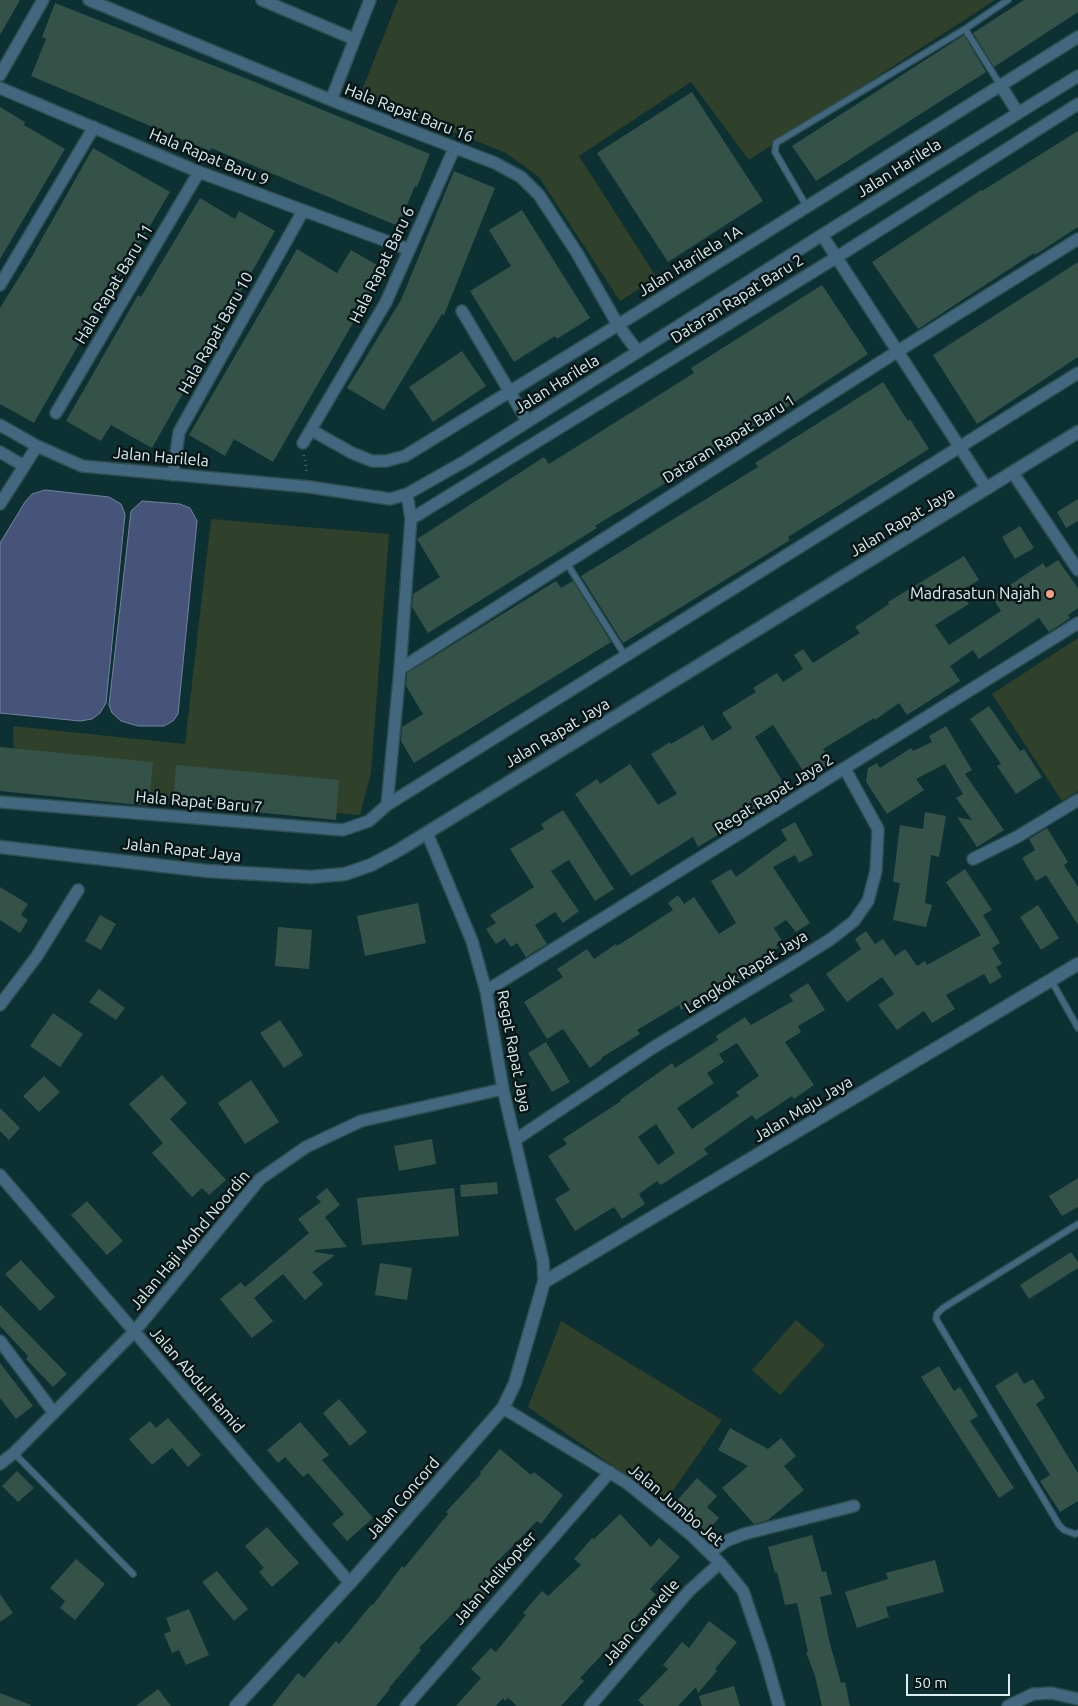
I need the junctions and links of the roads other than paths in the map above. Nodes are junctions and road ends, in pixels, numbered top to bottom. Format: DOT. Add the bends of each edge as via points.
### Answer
graph roads {
  1 [pos="43,0"];
  2 [pos="89,0"];
  3 [pos="262,0"];
  4 [pos="370,0"];
  5 [pos="1008,0"];
  6 [pos="966,29"];
  7 [pos="1078,37"];
  8 [pos="354,39"];
  9 [pos="0,75"];
  10 [pos="1078,76"];
  11 [pos="1001,86"];
  12 [pos="0,88"];
  13 [pos="331,100"];
  14 [pos="1078,104"];
  15 [pos="1018,114"];
  16 [pos="94,127"];
  17 [pos="454,149"];
  18 [pos="199,172"];
  19 [pos="807,207"];
  20 [pos="303,212"];
  21 [pos="822,235"];
  22 [pos="1078,240"];
  23 [pos="408,249"];
  24 [pos="837,257"];
  25 [pos="0,285"];
  26 [pos="462,311"];
  27 [pos="618,325"];
  28 [pos="898,351"];
  29 [pos="638,352"];
  30 [pos="1078,373"];
  31 [pos="510,392"];
  32 [pos="56,413"];
  33 [pos="528,421"];
  34 [pos="0,425"];
  35 [pos="311,430"];
  36 [pos="1078,432"];
  37 [pos="303,443"];
  38 [pos="37,446"];
  39 [pos="959,448"];
  40 [pos="0,452"];
  41 [pos="24,466"];
  42 [pos="1013,473"];
  43 [pos="173,475"];
  44 [pos="987,489"];
  45 [pos="407,494"];
  46 [pos="0,504"];
  47 [pos="410,520"];
  48 [pos="566,562"];
  49 [pos="1078,570"];
  50 [pos="1078,623"];
  51 [pos="626,657"];
  52 [pos="400,669"];
  53 [pos="845,769"];
  54 [pos="1078,800"];
  55 [pos="0,802"];
  56 [pos="387,805"];
  57 [pos="427,833"];
  58 [pos="0,848"];
  59 [pos="973,859"];
  60 [pos="78,890"];
  61 [pos="1078,964"];
  62 [pos="1051,980"];
  63 [pos="486,991"];
  64 [pos="0,1005"];
  65 [pos="1078,1028"];
  66 [pos="503,1089"];
  67 [pos="515,1140"];
  68 [pos="0,1175"];
  69 [pos="1078,1224"];
  70 [pos="544,1282"];
  71 [pos="134,1332"];
  72 [pos="0,1341"];
  73 [pos="503,1408"];
  74 [pos="54,1413"];
  75 [pos="14,1453"];
  76 [pos="0,1464"];
  77 [pos="610,1472"];
  78 [pos="854,1506"];
  79 [pos="1078,1533"];
  80 [pos="710,1554"];
  81 [pos="720,1562"];
  82 [pos="133,1574"];
  83 [pos="350,1583"];
  84 [pos="1078,1698"];
  85 [pos="239,1705"];
  86 [pos="406,1706"];
  87 [pos="590,1706"];
  88 [pos="779,1706"];
  89 [pos="1008,1706"];
  1 -- 9 [label="street"];
  2 -- 13 [label="street, Hala Rapat Baru 16"];
  3 -- 8 [label="street"];
  4 -- 8 [label="street"];
  5 -- 6 [label="lane"];
  6 -- 11 [label="lane"];
  6 -- 19 [label="lane" via="776,143 775,152"];
  7 -- 11 [label="street, Jalan Harilela 1A"];
  8 -- 13 [label="street"];
  10 -- 15 [label="street, Jalan Harilela"];
  11 -- 15 [label="street"];
  11 -- 19 [label="street, Jalan Harilela 1A"];
  12 -- 16 [label="street, Hala Rapat Baru 9"];
  13 -- 17 [label="street, Hala Rapat Baru 16"];
  14 -- 24 [label="street, Dataran Rapat Baru 2"];
  15 -- 21 [label="street, Jalan Harilela"];
  16 -- 18 [label="street, Hala Rapat Baru 9"];
  16 -- 25 [label="street"];
  17 -- 23 [label="street, Hala Rapat Baru 6"];
  17 -- 27 [label="street, Hala Rapat Baru 16" via="495,163 521,177 539,195"];
  18 -- 20 [label="street, Hala Rapat Baru 9"];
  18 -- 32 [label="street, Hala Rapat Baru 11"];
  19 -- 27 [label="street, Jalan Harilela 1A"];
  20 -- 23 [label="street, Hala Rapat Baru 9"];
  20 -- 43 [label="street, Hala Rapat Baru 10" via="179,432"];
  21 -- 24 [label="street"];
  21 -- 29 [label="street, Jalan Harilela"];
  22 -- 28 [label="street, Dataran Rapat Baru 1"];
  23 -- 35 [label="street, Hala Rapat Baru 6" via="386,302"];
  24 -- 28 [label="street"];
  24 -- 47 [label="street, Dataran Rapat Baru 2"];
  26 -- 31 [label="street"];
  27 -- 29 [label="street, Hala Rapat Baru 16"];
  27 -- 31 [label="street, Jalan Harilela 1A"];
  28 -- 39 [label="street"];
  28 -- 48 [label="street, Dataran Rapat Baru 1"];
  29 -- 33 [label="street, Jalan Harilela"];
  30 -- 39 [label="street, Jalan Rapat Jaya"];
  31 -- 33 [label="street"];
  31 -- 35 [label="street, Jalan Harilela 1A" via="405,456 386,461 372,461 352,453"];
  33 -- 45 [label="street, Jalan Harilela"];
  34 -- 38 [label="street, Jalan Harilela"];
  35 -- 37 [label="street, Hala Rapat Baru 6"];
  36 -- 42 [label="street, Jalan Rapat Jaya"];
  38 -- 41 [label="street"];
  38 -- 43 [label="street, Jalan Harilela" via="82,466"];
  39 -- 44 [label="street"];
  39 -- 51 [label="street, Jalan Rapat Jaya"];
  40 -- 41 [label="street"];
  41 -- 46 [label="street"];
  42 -- 44 [label="street, Jalan Rapat Jaya"];
  42 -- 49 [label="street"];
  43 -- 45 [label="street, Jalan Harilela" via="310,487 390,499"];
  44 -- 57 [label="street, Jalan Rapat Jaya"];
  45 -- 47 [label="street"];
  47 -- 52 [label="street"];
  48 -- 51 [label="lane"];
  48 -- 52 [label="street, Dataran Rapat Baru 1"];
  50 -- 53 [label="street, Regat Rapat Jaya 2"];
  51 -- 56 [label="street, Jalan Rapat Jaya"];
  52 -- 56 [label="street"];
  53 -- 63 [label="street, Regat Rapat Jaya 2"];
  53 -- 67 [label="street, Lengkok Rapat Jaya" via="878,829 876,871 868,901 854,921 831,939 654,1047"];
  54 -- 59 [label="street"];
  55 -- 56 [label="street, Hala Rapat Baru 7" via="342,830 369,822"];
  57 -- 58 [label="street, Jalan Rapat Jaya" via="370,865 345,874 311,877 207,872"];
  57 -- 63 [label="street, Regat Rapat Jaya" via="472,941"];
  60 -- 64 [label="street" via="37,956"];
  61 -- 62 [label="street, Jalan Maju Jaya"];
  62 -- 65 [label="lane"];
  62 -- 70 [label="street, Jalan Maju Jaya"];
  63 -- 66 [label="street, Regat Rapat Jaya"];
  66 -- 67 [label="street, Regat Rapat Jaya"];
  66 -- 71 [label="street, Jalan Haji Mohd Noordin" via="361,1121 306,1147 260,1179"];
  67 -- 70 [label="street, Regat Rapat Jaya" via="543,1261"];
  68 -- 71 [label="street, Jalan Abdul Hamid"];
  69 -- 79 [label="lane" via="943,1308 936,1319 1059,1525 1064,1530"];
  70 -- 73 [label="street, Jalan Concord" via="515,1383"];
  71 -- 74 [label="street, Jalan Haji Mohd Noordin"];
  71 -- 83 [label="street, Jalan Abdul Hamid"];
  72 -- 74 [label="street"];
  73 -- 77 [label="street, Jalan Jumbo Jet"];
  73 -- 83 [label="street, Jalan Concord"];
  74 -- 75 [label="street, Jalan Haji Mohd Noordin"];
  75 -- 76 [label="street, Jalan Haji Mohd Noordin"];
  75 -- 82 [label="lane"];
  77 -- 80 [label="street, Jalan Jumbo Jet" via="645,1496"];
  77 -- 86 [label="street, Jalan Helikopter"];
  78 -- 80 [label="street" via="744,1534 726,1541"];
  80 -- 81 [label="street, Jalan Jumbo Jet"];
  81 -- 87 [label="street, Jalan Caravelle" via="689,1591"];
  81 -- 88 [label="street, Jalan Jumbo Jet" via="743,1591"];
  83 -- 85 [label="street, Jalan Concord"];
  84 -- 89 [label="street" via="1051,1693 1033,1694"];
}
